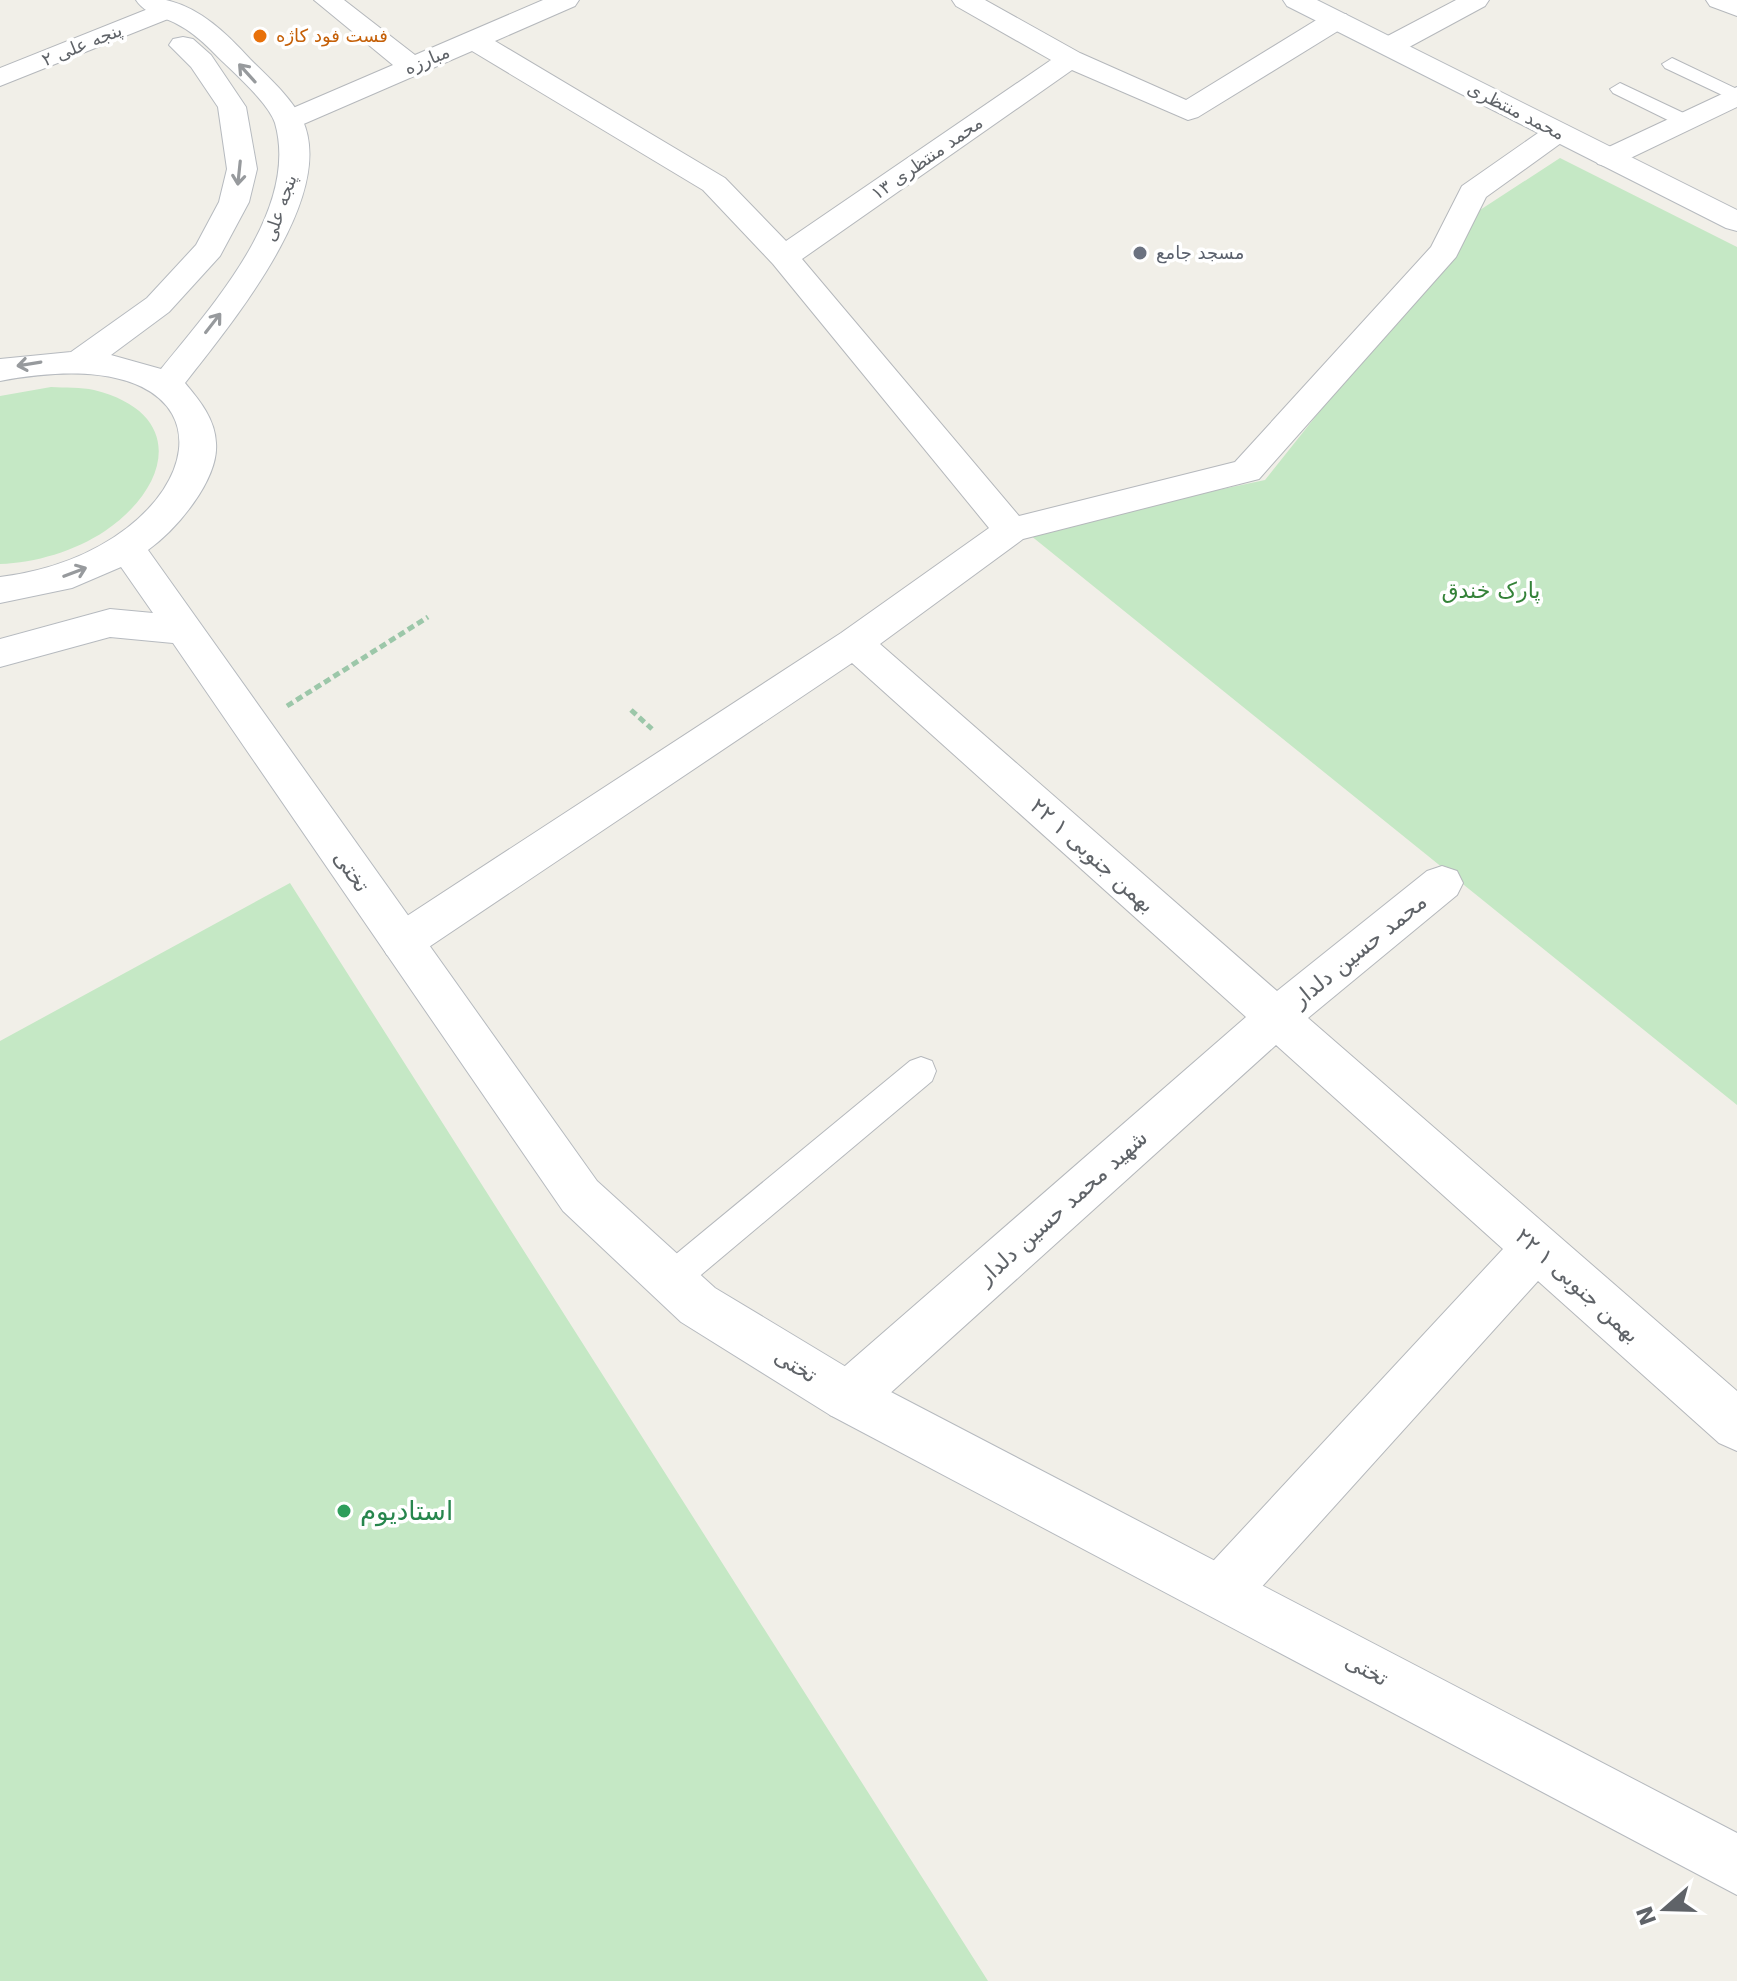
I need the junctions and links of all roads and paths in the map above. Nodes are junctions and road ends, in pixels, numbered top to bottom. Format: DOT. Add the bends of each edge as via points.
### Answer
graph roads {
  1 [pos="327,0"];
  2 [pos="506,0"];
  3 [pos="566,0"];
  4 [pos="965,0"];
  5 [pos="1296,0"];
  6 [pos="1476,0"];
  7 [pos="1719,0"];
  8 [pos="156,6"];
  9 [pos="1737,8"];
  10 [pos="532,15"];
  11 [pos="1336,20"];
  12 [pos="474,40"];
  13 [pos="1390,46"];
  14 [pos="1070,59"];
  15 [pos="1672,64"];
  16 [pos="412,66"];
  17 [pos="0,78"];
  18 [pos="1620,89"];
  19 [pos="1736,96"];
  20 [pos="289,120"];
  21 [pos="1685,121"];
  22 [pos="1558,132"];
  23 [pos="1608,158"];
  24 [pos="1737,222"];
  25 [pos="784,257"];
  26 [pos="82,360"];
  27 [pos="0,370"];
  28 [pos="166,385"];
  29 [pos="1011,530"];
  30 [pos="127,548"];
  31 [pos="6,594"];
  32 [pos="428,617"];
  33 [pos="184,630"];
  34 [pos="854,643"];
  35 [pos="0,653"];
  36 [pos="253,728"];
  37 [pos="1442,883"];
  38 [pos="402,942"];
  39 [pos="1277,1017"];
  40 [pos="921,1071"];
  41 [pos="1536,1248"];
  42 [pos="671,1279"];
  43 [pos="848,1397"];
  44 [pos="1737,1425"];
  45 [pos="1221,1592"];
  46 [pos="1737,1865"];
  1 -- 16 [label="street"];
  2 -- 10 [label="street"];
  3 -- 10 [label="street, مبارزه"];
  4 -- 14 [label="street"];
  5 -- 11 [label="street, محمد منتظری"];
  6 -- 13 [label="street"];
  7 -- 9 [label="street"];
  8 -- 17 [label="street, پنجه علی ۲"];
  20 -- 8 [label="street, one-way" via="225,48 190,20"];
  8 -- 26 [label="street, one-way" via="163,28 201,61 232,107 242,169 234,202 209,249 158,305"];
  10 -- 12 [label="street, مبارزه"];
  11 -- 13 [label="street, محمد منتظری"];
  11 -- 14 [label="street" via="1188,111"];
  12 -- 16 [label="street, مبارزه"];
  12 -- 25 [label="street" via="714,184"];
  13 -- 22 [label="street, محمد منتظری"];
  14 -- 25 [label="street, محمد منتظری ۱۳"];
  15 -- 19 [label="lane"];
  16 -- 20 [label="street, مبارزه"];
  18 -- 21 [label="lane"];
  19 -- 21 [label="street"];
  28 -- 20 [label="street, پنجه علی, one-way" via="265,252 294,164"];
  21 -- 23 [label="street"];
  22 -- 23 [label="street, محمد منتظری"];
  22 -- 29 [label="street" via="1473,192 1445,250 1247,471"];
  23 -- 24 [label="street, محمد منتظری"];
  25 -- 29 [label="street"];
  26 -- 27 [label="street, one-way"];
  26 -- 28 [label="street" via="129,368"];
  28 -- 30 [label="street" via="190,410 200,443 192,479 167,515"];
  29 -- 34 [label="street"];
  31 -- 30 [label="street, one-way" via="75,573"];
  30 -- 33 [label="street, تختی"];
  32 -- 36 [label="path"];
  33 -- 35 [label="street" via="110,623"];
  33 -- 36 [label="street, تختی"];
  34 -- 38 [label="street"];
  34 -- 39 [label="street, ۲۲ بهمن جنوبی ۱"];
  36 -- 38 [label="street, تختی"];
  37 -- 39 [label="street, محمد حسین دلدار"];
  38 -- 42 [label="street, تختی" via="580,1196"];
  39 -- 41 [label="street, ۲۲ بهمن جنوبی ۱"];
  39 -- 43 [label="street, شهید محمد حسین دلدار"];
  40 -- 42 [label="lane"];
  41 -- 44 [label="street, ۲۲ بهمن جنوبی ۱"];
  41 -- 45 [label="street"];
  42 -- 43 [label="street, تختی" via="698,1305"];
  43 -- 45 [label="street, تختی"];
  45 -- 46 [label="street, تختی"];
}
